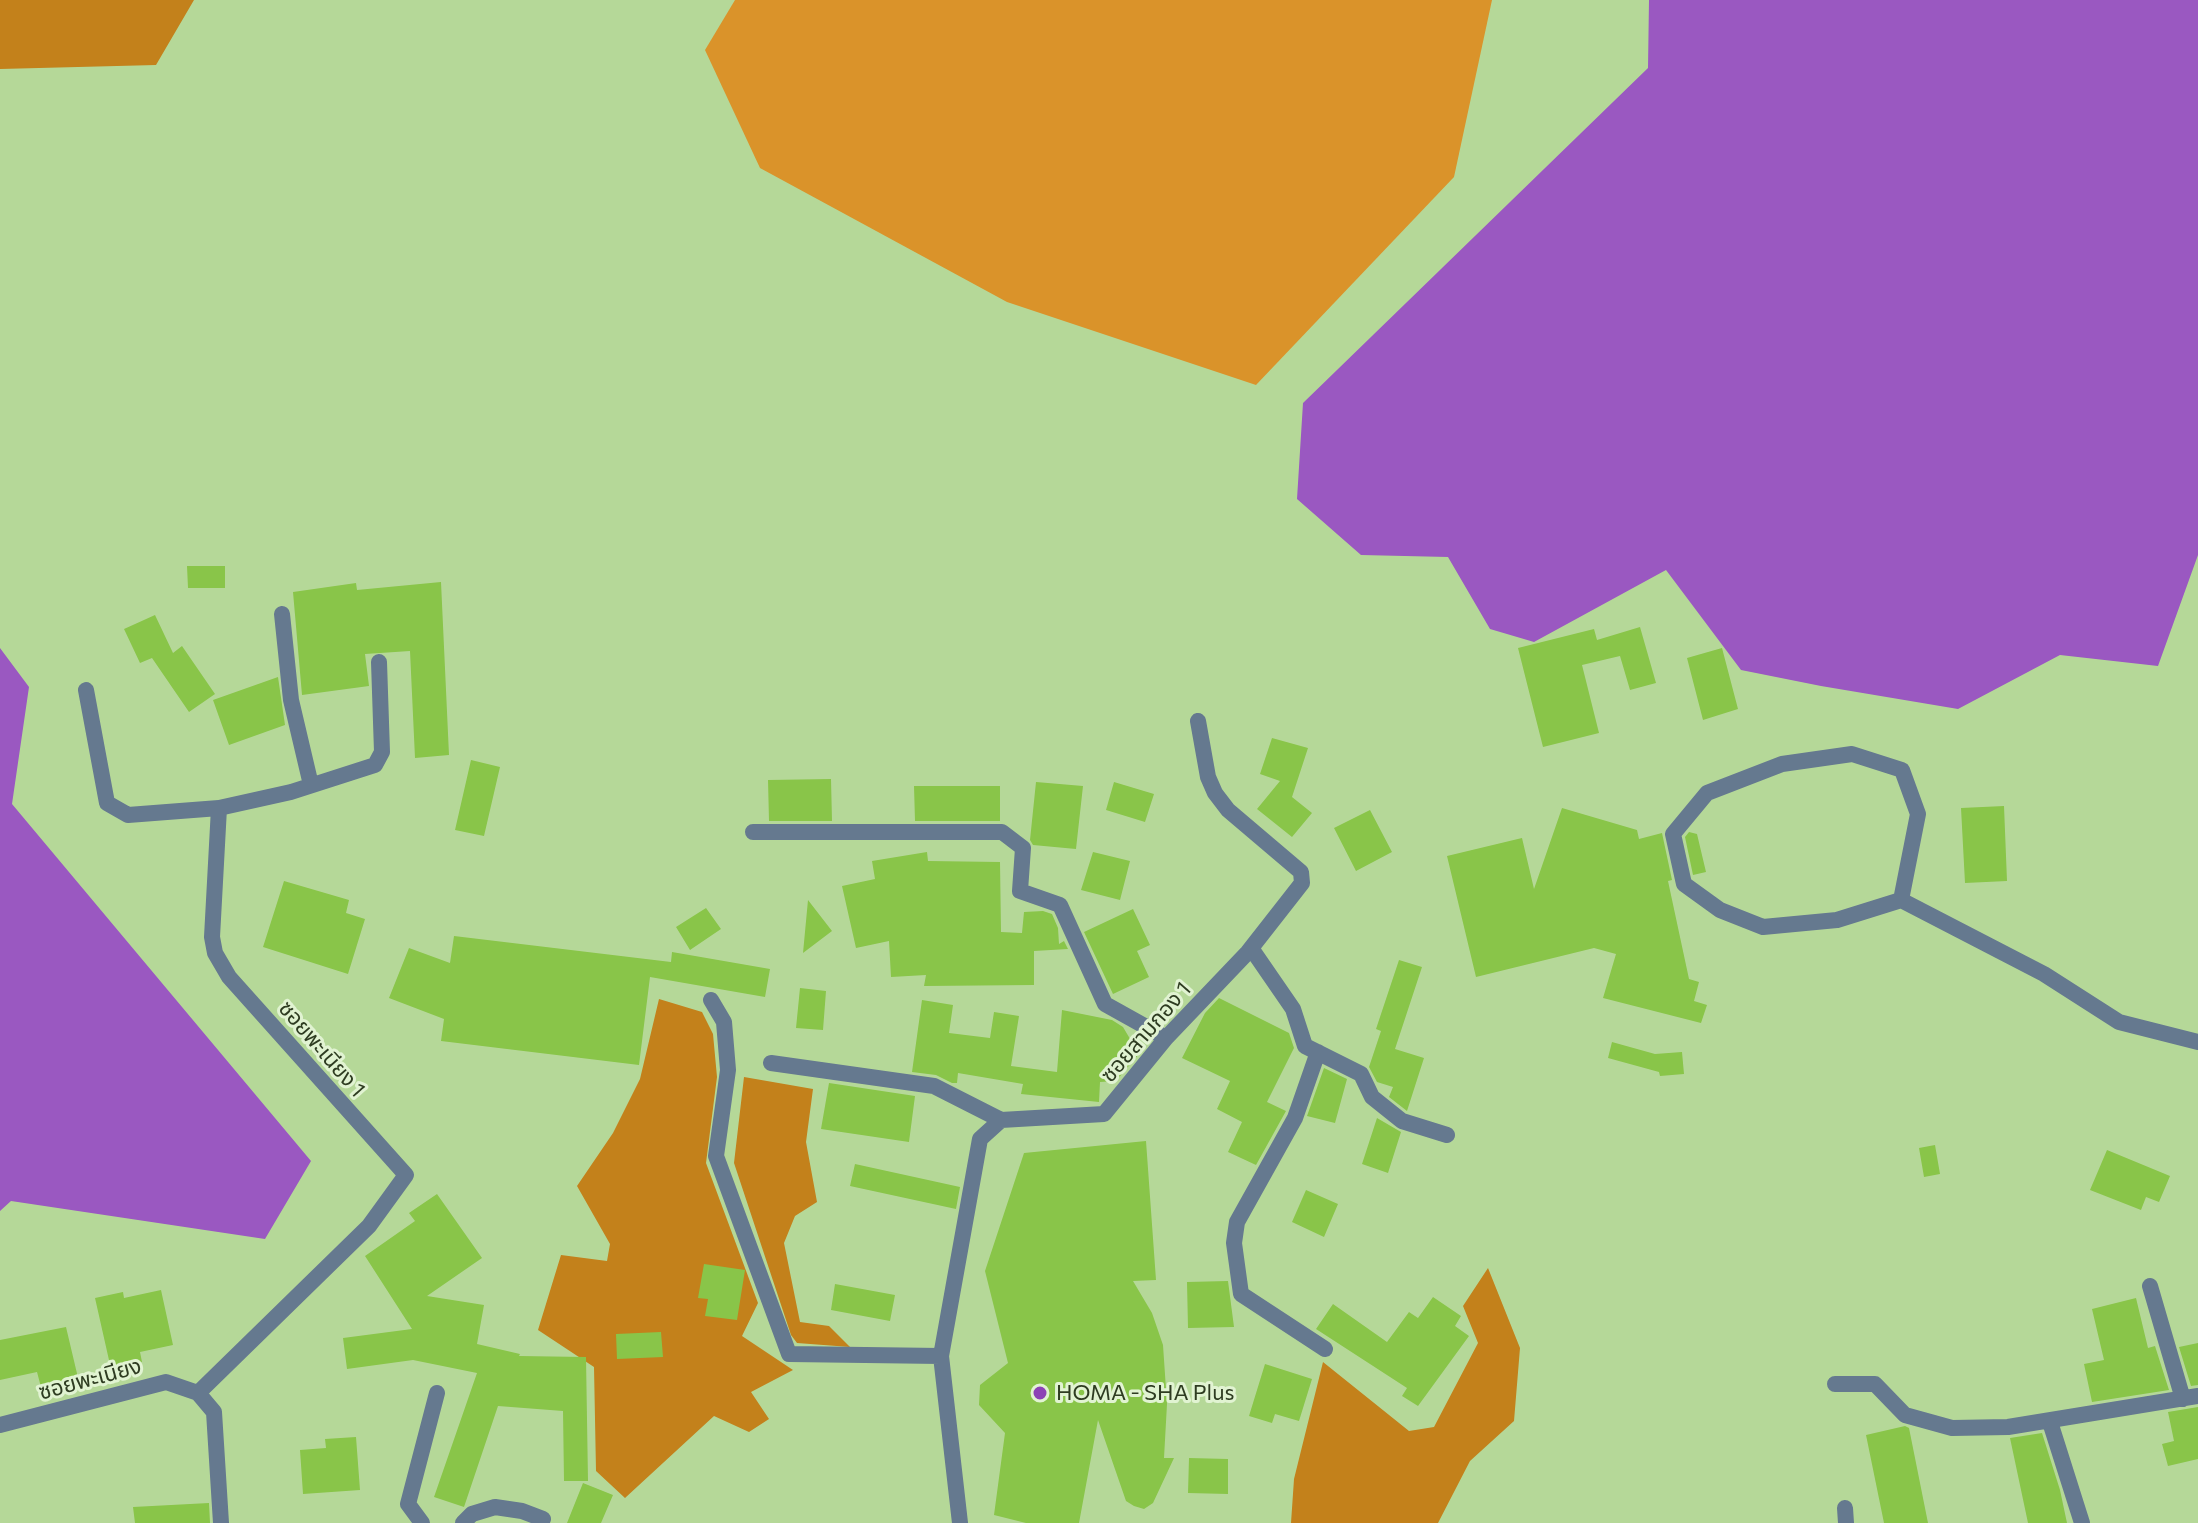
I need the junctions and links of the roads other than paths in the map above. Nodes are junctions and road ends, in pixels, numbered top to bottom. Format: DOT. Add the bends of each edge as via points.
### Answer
graph roads {
  1 [pos="282,614"];
  2 [pos="379,662"];
  3 [pos="86,690"];
  4 [pos="1198,721"];
  5 [pos="311,785"];
  6 [pos="219,808"];
  7 [pos="753,832"];
  8 [pos="1901,900"];
  9 [pos="1251,948"];
  10 [pos="711,1000"];
  11 [pos="1166,1038"];
  12 [pos="2198,1042"];
  13 [pos="1318,1052"];
  14 [pos="771,1063"];
  15 [pos="1001,1120"];
  16 [pos="1447,1135"];
  17 [pos="2150,1286"];
  18 [pos="1325,1349"];
  19 [pos="941,1356"];
  20 [pos="1835,1384"];
  21 [pos="198,1393"];
  22 [pos="437,1393"];
  23 [pos="2190,1397"];
  24 [pos="2050,1422"];
  25 [pos="0,1425"];
  26 [pos="543,1519"];
  27 [pos="221,1523"];
  28 [pos="422,1523"];
  29 [pos="463,1523"];
  30 [pos="960,1523"];
  31 [pos="2082,1523"];
  1 -- 5 [label="street" via="291,700"];
  2 -- 5 [label="street" via="382,752 375,765"];
  3 -- 6 [label="street" via="107,803 128,815"];
  4 -- 9 [label="street, ซอยสามกอง 1" via="1215,793 1303,876"];
  5 -- 6 [label="street"];
  6 -- 21 [label="street, ซอยพะเนียง 1" via="215,953 229,977 406,1175 369,1226"];
  7 -- 11 [label="street" via="1002,832 1023,848 1020,891 1060,905 1105,1004"];
  8 -- 8 [label="street" via="1918,814 1902,770 1852,754 1782,764 1707,793 1673,834 1684,884 1720,910 1763,927 1837,920"];
  8 -- 12 [label="street" via="2044,974 2119,1022"];
  9 -- 11 [label="street, ซอยสามกอง 1"];
  9 -- 13 [label="street" via="1293,1009 1305,1046"];
  10 -- 19 [label="street" via="724,1022 728,1070 716,1156 789,1354"];
  11 -- 15 [label="street, ซอยสามกอง 1" via="1104,1114"];
  13 -- 16 [label="street" via="1361,1074 1372,1097 1402,1121"];
  13 -- 18 [label="street" via="1295,1118 1237,1222 1234,1243 1241,1294"];
  14 -- 15 [label="street" via="934,1086"];
  15 -- 19 [label="street" via="980,1139"];
  17 -- 23 [label="street"];
  19 -- 30 [label="street"];
  20 -- 24 [label="street" via="1875,1384 1905,1415 1952,1428"];
  21 -- 25 [label="street, ซอยพะเนียง" via="166,1382"];
  21 -- 27 [label="street" via="214,1412"];
  22 -- 28 [label="street" via="408,1504"];
  23 -- 24 [label="street"];
  24 -- 31 [label="street"];
  26 -- 29 [label="street" via="495,1507 472,1514"];
}
